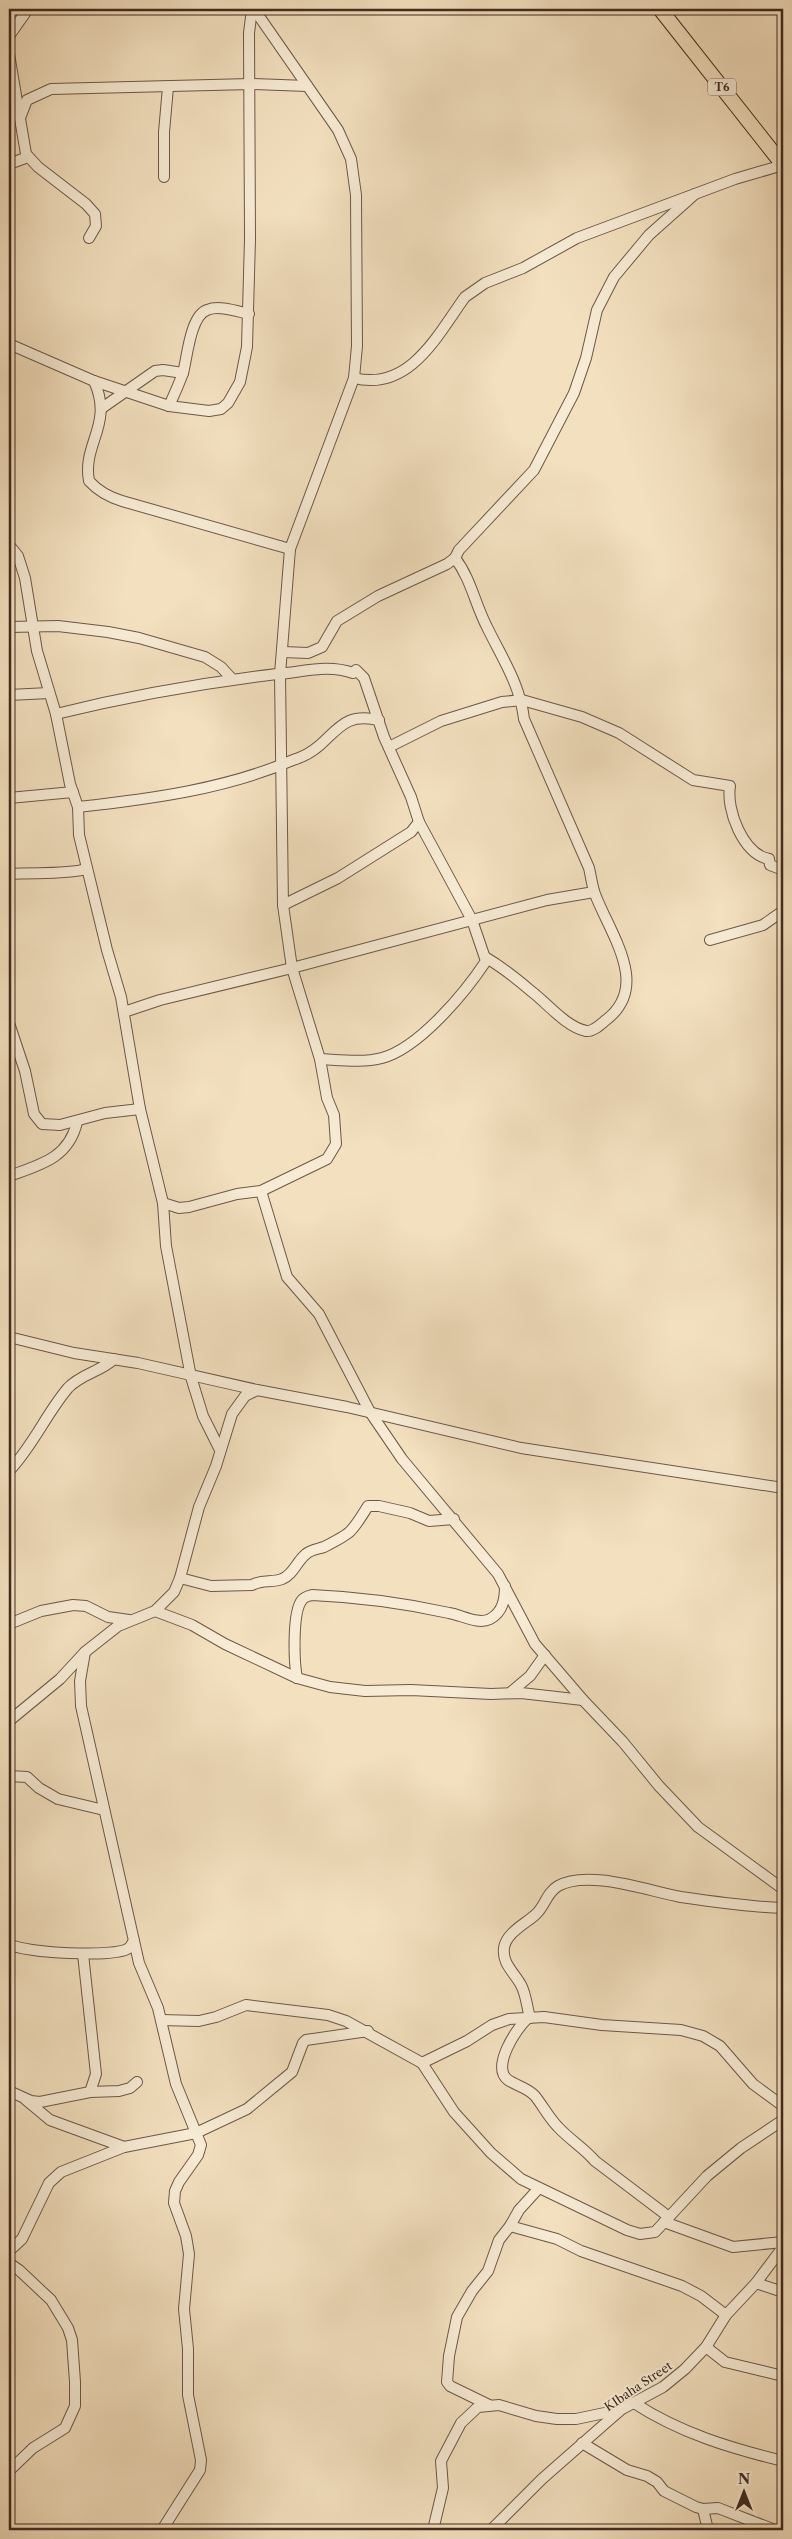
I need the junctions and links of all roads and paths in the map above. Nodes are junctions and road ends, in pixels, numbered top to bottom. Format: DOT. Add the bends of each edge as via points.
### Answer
graph roads {
  1 [pos="28,9"];
  2 [pos="253,9"];
  3 [pos="660,9"];
  4 [pos="9,36"];
  5 [pos="9,54"];
  6 [pos="251,84"];
  7 [pos="307,86"];
  8 [pos="168,87"];
  9 [pos="20,118"];
  10 [pos="28,157"];
  11 [pos="9,164"];
  12 [pos="783,165"];
  13 [pos="164,177"];
  14 [pos="695,194"];
  15 [pos="89,238"];
  16 [pos="249,314"];
  17 [pos="9,344"];
  18 [pos="183,373"];
  19 [pos="354,378"];
  20 [pos="94,381"];
  21 [pos="127,391"];
  22 [pos="169,406"];
  23 [pos="102,408"];
  24 [pos="9,545"];
  25 [pos="290,549"];
  26 [pos="455,558"];
  27 [pos="9,627"];
  28 [pos="34,627"];
  29 [pos="283,652"];
  30 [pos="280,674"];
  31 [pos="232,679"];
  32 [pos="49,693"];
  33 [pos="9,695"];
  34 [pos="522,700"];
  35 [pos="56,714"];
  36 [pos="378,720"];
  37 [pos="389,747"];
  38 [pos="280,766"];
  39 [pos="73,792"];
  40 [pos="9,798"];
  41 [pos="78,807"];
  42 [pos="419,822"];
  43 [pos="88,868"];
  44 [pos="783,870"];
  45 [pos="9,874"];
  46 [pos="594,892"];
  47 [pos="283,904"];
  48 [pos="783,911"];
  49 [pos="472,920"];
  50 [pos="710,940"];
  51 [pos="486,957"];
  52 [pos="292,968"];
  53 [pos="124,1012"];
  54 [pos="9,1023"];
  55 [pos="320,1059"];
  56 [pos="140,1109"];
  57 [pos="77,1122"];
  58 [pos="9,1176"];
  59 [pos="261,1191"];
  60 [pos="163,1203"];
  61 [pos="9,1337"];
  62 [pos="114,1359"];
  63 [pos="191,1376"];
  64 [pos="257,1390"];
  65 [pos="370,1412"];
  66 [pos="220,1450"];
  67 [pos="9,1471"];
  68 [pos="783,1488"];
  69 [pos="454,1519"];
  70 [pos="180,1578"];
  71 [pos="505,1585"];
  72 [pos="155,1612"];
  73 [pos="131,1620"];
  74 [pos="9,1624"];
  75 [pos="85,1652"];
  76 [pos="545,1655"];
  77 [pos="297,1678"];
  78 [pos="511,1692"];
  79 [pos="583,1700"];
  80 [pos="9,1721"];
  81 [pos="9,1776"];
  82 [pos="104,1810"];
  83 [pos="783,1889"];
  84 [pos="783,1908"];
  85 [pos="134,1941"];
  86 [pos="9,1944"];
  87 [pos="83,1954"];
  88 [pos="528,2018"];
  89 [pos="161,2020"];
  90 [pos="368,2031"];
  91 [pos="422,2063"];
  92 [pos="137,2082"];
  93 [pos="9,2091"];
  94 [pos="90,2092"];
  95 [pos="25,2099"];
  96 [pos="783,2106"];
  97 [pos="783,2120"];
  98 [pos="196,2133"];
  99 [pos="124,2147"];
  100 [pos="539,2188"];
  101 [pos="667,2219"];
  102 [pos="510,2226"];
  103 [pos="783,2242"];
  104 [pos="783,2247"];
  105 [pos="9,2251"];
  106 [pos="9,2263"];
  107 [pos="756,2283"];
  108 [pos="783,2292"];
  109 [pos="726,2315"];
  110 [pos="706,2346"];
  111 [pos="783,2376"];
  112 [pos="634,2403"];
  113 [pos="489,2405"];
  114 [pos="622,2409"];
  115 [pos="582,2444"];
  116 [pos="783,2461"];
  117 [pos="9,2471"];
  118 [pos="703,2510"];
  119 [pos="162,2530"];
  120 [pos="433,2530"];
  121 [pos="491,2530"];
  122 [pos="708,2530"];
  123 [pos="775,2530"];
  1 -- 4 [label="street"];
  2 -- 6 [label="street" via="248,33"];
  2 -- 7 [label="street"];
  3 -- 12 [label="highway, T6"];
  5 -- 9 [label="street"];
  6 -- 7 [label="street"];
  6 -- 8 [label="street"];
  6 -- 16 [label="street" via="248,110"];
  7 -- 19 [label="street" via="338,130 352,159 355,177 357,308"];
  8 -- 9 [label="street" via="51,89 26,100"];
  8 -- 13 [label="street"];
  9 -- 10 [label="street"];
  10 -- 11 [label="street"];
  10 -- 15 [label="street" via="95,214 96,226"];
  12 -- 14 [label="street"];
  14 -- 19 [label="street" via="577,238 523,268 485,283 465,297 431,346 406,370 380,379"];
  14 -- 26 [label="street" via="649,236 614,277 597,310 574,393 534,470 464,544"];
  16 -- 18 [label="street" via="221,309 202,312 187,346"];
  16 -- 22 [label="street" via="244,370 228,403 221,409 208,411"];
  17 -- 20 [label="street"];
  18 -- 21 [label="street" via="155,371"];
  18 -- 22 [label="street"];
  19 -- 25 [label="street"];
  20 -- 21 [label="street"];
  20 -- 23 [label="street"];
  21 -- 22 [label="street"];
  21 -- 23 [label="street"];
  23 -- 25 [label="street" via="88,474 89,481 101,492 122,501"];
  24 -- 28 [label="street" via="22,567"];
  25 -- 29 [label="street"];
  26 -- 29 [label="street" via="370,600 337,621 322,647 308,652"];
  26 -- 34 [label="street" via="467,576 486,627"];
  27 -- 28 [label="street"];
  28 -- 31 [label="street" via="58,626 139,638 205,657"];
  28 -- 32 [label="street"];
  29 -- 30 [label="street"];
  30 -- 31 [label="street"];
  30 -- 36 [label="street" via="334,668 352,673 356,670 364,678"];
  30 -- 38 [label="street"];
  31 -- 35 [label="street" via="192,684"];
  32 -- 33 [label="street"];
  32 -- 35 [label="street"];
  34 -- 37 [label="street" via="502,702 441,721"];
  34 -- 44 [label="street" via="582,717 620,733 693,780 730,786 731,813 738,829 762,858 769,859 770,865"];
  34 -- 46 [label="street" via="524,718 589,868"];
  35 -- 39 [label="street"];
  36 -- 37 [label="street"];
  36 -- 38 [label="street" via="356,719 342,724 316,749"];
  37 -- 42 [label="street"];
  38 -- 41 [label="street" via="260,775 169,795"];
  38 -- 47 [label="street"];
  39 -- 40 [label="street"];
  39 -- 41 [label="street"];
  41 -- 43 [label="street" via="78,828"];
  42 -- 47 [label="street" via="411,832 338,878"];
  42 -- 49 [label="street"];
  43 -- 45 [label="street" via="71,872"];
  43 -- 53 [label="street"];
  46 -- 49 [label="street" via="547,900"];
  46 -- 51 [label="street" via="627,973 622,1006 593,1030 587,1031 568,1021"];
  47 -- 52 [label="street"];
  48 -- 50 [label="street" via="763,925"];
  49 -- 51 [label="street"];
  49 -- 52 [label="street"];
  51 -- 55 [label="street" via="464,990 409,1044 382,1058"];
  52 -- 53 [label="street"];
  52 -- 55 [label="street"];
  53 -- 56 [label="street"];
  54 -- 57 [label="street" via="37,1118 48,1125"];
  55 -- 59 [label="street" via="324,1088 334,1115 337,1138 334,1149 327,1159"];
  56 -- 57 [label="street" via="106,1113"];
  56 -- 60 [label="street"];
  57 -- 58 [label="street" via="73,1137 65,1148 51,1159"];
  59 -- 60 [label="street" via="189,1207 179,1208"];
  59 -- 65 [label="street" via="286,1278 319,1314"];
  60 -- 63 [label="street" via="166,1246"];
  61 -- 62 [label="street"];
  62 -- 63 [label="street"];
  62 -- 67 [label="street" via="68,1388 26,1452"];
  63 -- 64 [label="street"];
  63 -- 66 [label="street" via="203,1416"];
  64 -- 65 [label="street"];
  64 -- 66 [label="street" via="245,1396 235,1408"];
  65 -- 68 [label="street" via="521,1448"];
  65 -- 69 [label="street" via="402,1459"];
  66 -- 70 [label="street"];
  69 -- 70 [label="street" via="429,1520 410,1513 368,1506 355,1529 307,1552 282,1579 248,1585 211,1586"];
  69 -- 71 [label="street"];
  70 -- 72 [label="street" via="174,1592"];
  71 -- 76 [label="street" via="535,1644"];
  71 -- 77 [label="street" via="502,1607 484,1621 382,1601 312,1595 305,1598 300,1602 296,1628"];
  72 -- 73 [label="street"];
  72 -- 77 [label="street" via="186,1622"];
  73 -- 74 [label="street" via="116,1619 86,1606 73,1605 41,1611"];
  73 -- 75 [label="street"];
  75 -- 80 [label="street" via="60,1679"];
  75 -- 82 [label="street" via="80,1681 81,1706"];
  76 -- 78 [label="street" via="530,1676"];
  76 -- 79 [label="street"];
  77 -- 78 [label="street" via="330,1687 365,1691"];
  78 -- 79 [label="street"];
  79 -- 83 [label="street" via="698,1828"];
  81 -- 82 [label="street" via="28,1777 58,1799"];
  82 -- 85 [label="street"];
  84 -- 88 [label="street" via="706,1901 592,1879 564,1884 549,1894 540,1910 506,1941 506,1965 521,1985"];
  85 -- 87 [label="street" via="129,1948 120,1951"];
  85 -- 89 [label="street" via="139,1964"];
  86 -- 87 [label="street" via="20,1950"];
  87 -- 94 [label="street" via="96,2074"];
  88 -- 91 [label="street" via="501,2020"];
  88 -- 96 [label="street" via="681,2030 704,2036 727,2052 754,2084"];
  88 -- 101 [label="street" via="509,2044 503,2068 507,2079 531,2092 556,2125 595,2162"];
  89 -- 90 [label="street" via="198,2021 216,2018 240,2006 254,2006 328,2015"];
  89 -- 98 [label="street" via="174,2077"];
  90 -- 91 [label="street"];
  90 -- 98 [label="street" via="306,2040 292,2072 280,2084 247,2109"];
  91 -- 100 [label="street" via="454,2112 491,2153 521,2179"];
  92 -- 94 [label="street" via="119,2091"];
  93 -- 95 [label="street"];
  94 -- 95 [label="street" via="40,2102"];
  95 -- 99 [label="street" via="50,2120"];
  97 -- 101 [label="street" via="714,2170"];
  98 -- 99 [label="street"];
  98 -- 119 [label="street" via="201,2150 179,2182 174,2203 189,2254 184,2309 188,2395 200,2470"];
  99 -- 105 [label="street" via="71,2166 54,2177 22,2239"];
  100 -- 101 [label="street" via="627,2230 648,2234 655,2232"];
  100 -- 102 [label="street" via="519,2210"];
  101 -- 103 [label="street" via="733,2247"];
  102 -- 109 [label="street" via="557,2239 581,2252 682,2286"];
  102 -- 113 [label="street" via="496,2246 488,2271 472,2291 454,2324 446,2374 450,2386"];
  104 -- 107 [label="street, KIbaha Street"];
  106 -- 117 [label="street" via="51,2300 68,2328 72,2340 75,2406 65,2428 33,2448"];
  107 -- 108 [label="street"];
  107 -- 109 [label="street, KIbaha Street"];
  109 -- 110 [label="street, KIbaha Street"];
  110 -- 111 [label="street" via="731,2364"];
  110 -- 112 [label="street, KIbaha Street" via="663,2387"];
  112 -- 114 [label="street, KIbaha Street"];
  112 -- 116 [label="street" via="659,2419 722,2445"];
  113 -- 114 [label="street" via="557,2420"];
  113 -- 120 [label="street" via="478,2407 467,2415 441,2460 443,2488"];
  114 -- 115 [label="street, KIbaha Street"];
  115 -- 118 [label="street" via="627,2470 648,2476 664,2491"];
  115 -- 121 [label="street, KIbaha Street"];
  118 -- 122 [label="street"];
  118 -- 123 [label="street" via="718,2508"];
}
